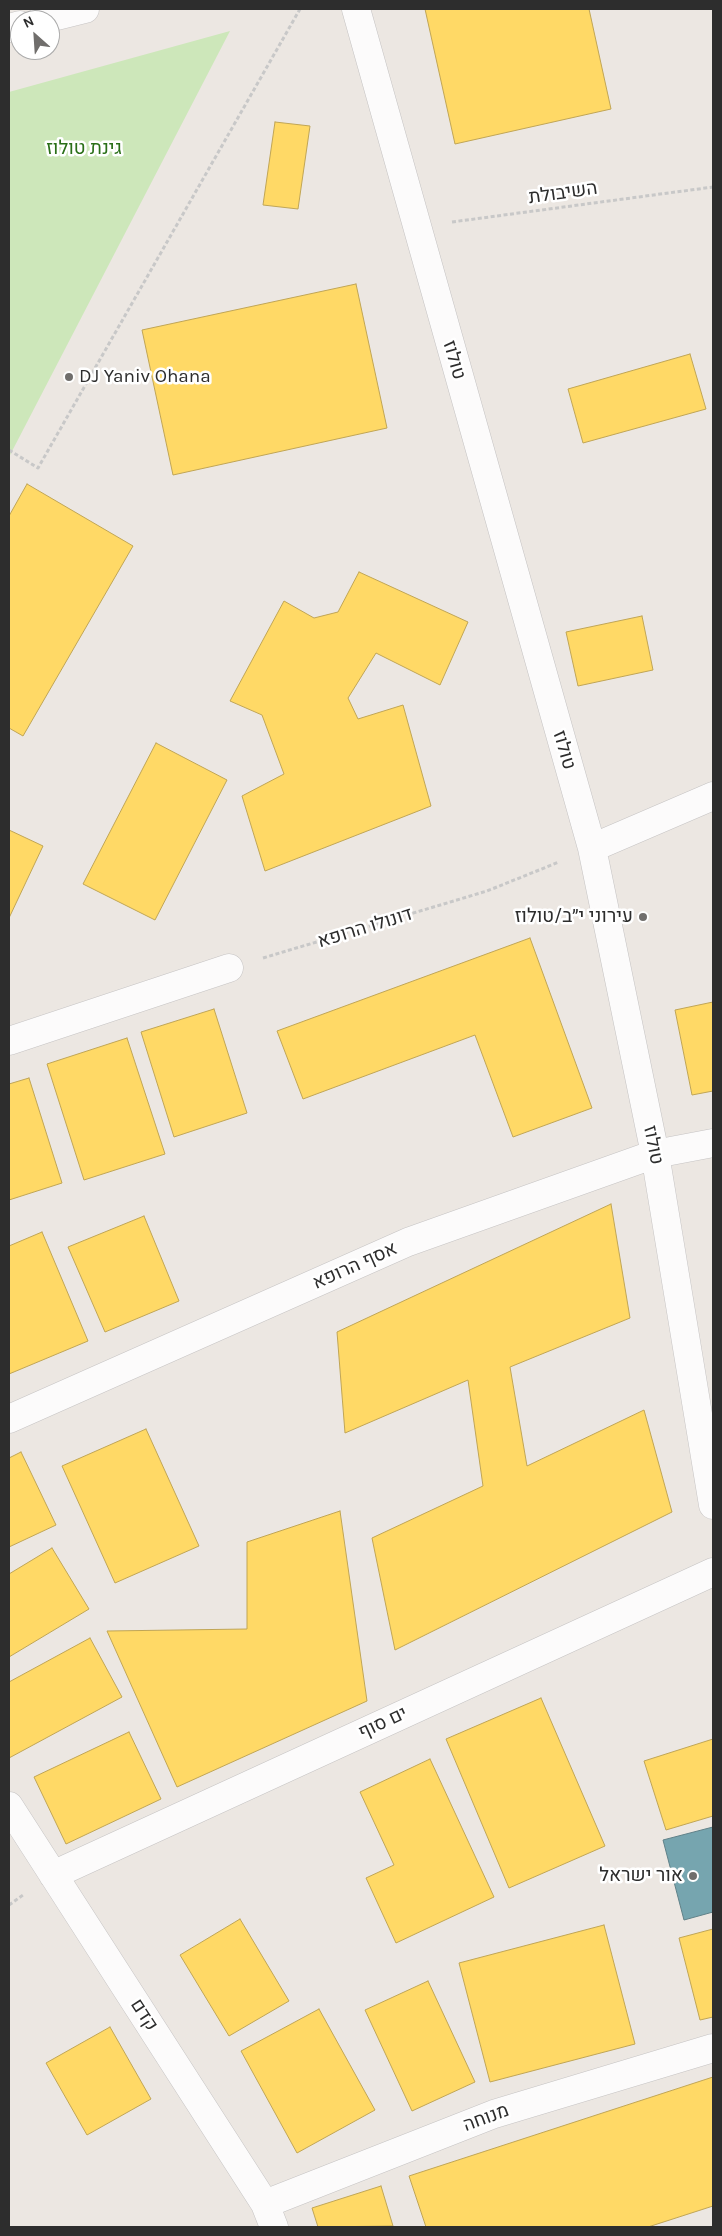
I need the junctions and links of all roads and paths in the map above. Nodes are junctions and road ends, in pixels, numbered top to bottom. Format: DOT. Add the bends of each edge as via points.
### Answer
graph roads {
  1 [pos="84,9"];
  2 [pos="300,9"];
  3 [pos="356,9"];
  4 [pos="60,15"];
  5 [pos="713,187"];
  6 [pos="416,226"];
  7 [pos="9,450"];
  8 [pos="713,796"];
  9 [pos="592,848"];
  10 [pos="229,968"];
  11 [pos="9,1041"];
  12 [pos="713,1143"];
  13 [pos="655,1154"];
  14 [pos="9,1419"];
  15 [pos="713,1505"];
  16 [pos="713,1572"];
  17 [pos="9,1806"];
  18 [pos="53,1875"];
  19 [pos="713,2048"];
  20 [pos="270,2216"];
  1 -- 4 [label="street"];
  2 -- 7 [label="path" via="38,468"];
  3 -- 6 [label="street, טולוז"];
  5 -- 6 [label="path, השיבולת"];
  6 -- 9 [label="street, טולוז"];
  8 -- 9 [label="street"];
  9 -- 10 [label="path, דונולו הרופא" via="487,891"];
  9 -- 13 [label="street, טולוז"];
  10 -- 11 [label="street"];
  12 -- 13 [label="street, אסף הרופא"];
  13 -- 14 [label="street, אסף הרופא" via="408,1242"];
  13 -- 15 [label="street, טולוז"];
  16 -- 18 [label="street, ים סוף"];
  17 -- 18 [label="street, קדם"];
  18 -- 20 [label="street, קדם"];
  19 -- 20 [label="street, מנוחה" via="494,2114"];
}
